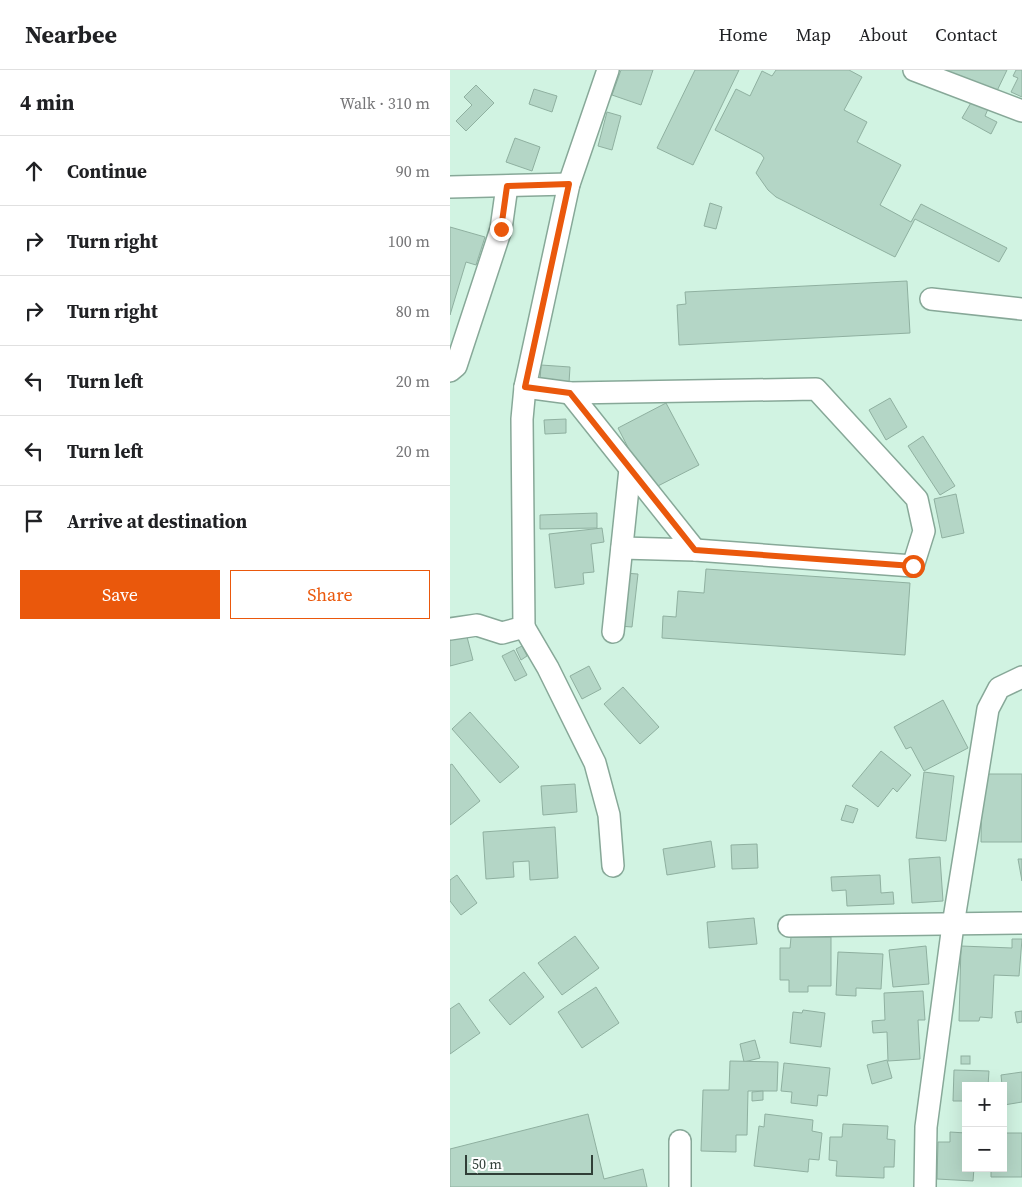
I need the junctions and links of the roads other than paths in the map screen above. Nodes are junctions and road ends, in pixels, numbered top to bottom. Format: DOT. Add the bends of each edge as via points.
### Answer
graph roads {
  1 [pos="608,70"];
  2 [pos="914,70"];
  3 [pos="1022,111"];
  4 [pos="569,184"];
  5 [pos="507,186"];
  6 [pos="450,187"];
  7 [pos="930,299"];
  8 [pos="1022,309"];
  9 [pos="450,371"];
  10 [pos="525,387"];
  11 [pos="570,393"];
  12 [pos="630,469"];
  13 [pos="622,548"];
  14 [pos="695,550"];
  15 [pos="524,627"];
  16 [pos="450,629"];
  17 [pos="613,632"];
  18 [pos="1022,677"];
  19 [pos="613,866"];
  20 [pos="1022,923"];
  21 [pos="953,925"];
  22 [pos="789,926"];
  23 [pos="680,1140"];
  24 [pos="680,1187"];
  25 [pos="925,1187"];
  1 -- 4 [label="street"];
  2 -- 3 [label="street"];
  4 -- 5 [label="street"];
  4 -- 10 [label="street"];
  5 -- 6 [label="street"];
  5 -- 9 [label="street" via="501,229 456,366"];
  7 -- 8 [label="street"];
  10 -- 11 [label="street"];
  10 -- 15 [label="street" via="522,419"];
  11 -- 12 [label="street"];
  11 -- 14 [label="street" via="816,389 917,499 924,531 913,566"];
  12 -- 13 [label="street"];
  12 -- 14 [label="street"];
  13 -- 14 [label="street"];
  13 -- 17 [label="street"];
  15 -- 16 [label="street" via="502,632 477,625"];
  15 -- 19 [label="street" via="595,763 609,815"];
  18 -- 21 [label="street" via="999,688 988,709"];
  20 -- 21 [label="street"];
  21 -- 22 [label="street"];
  21 -- 25 [label="street" via="926,1127"];
  23 -- 24 [label="street"];
}
